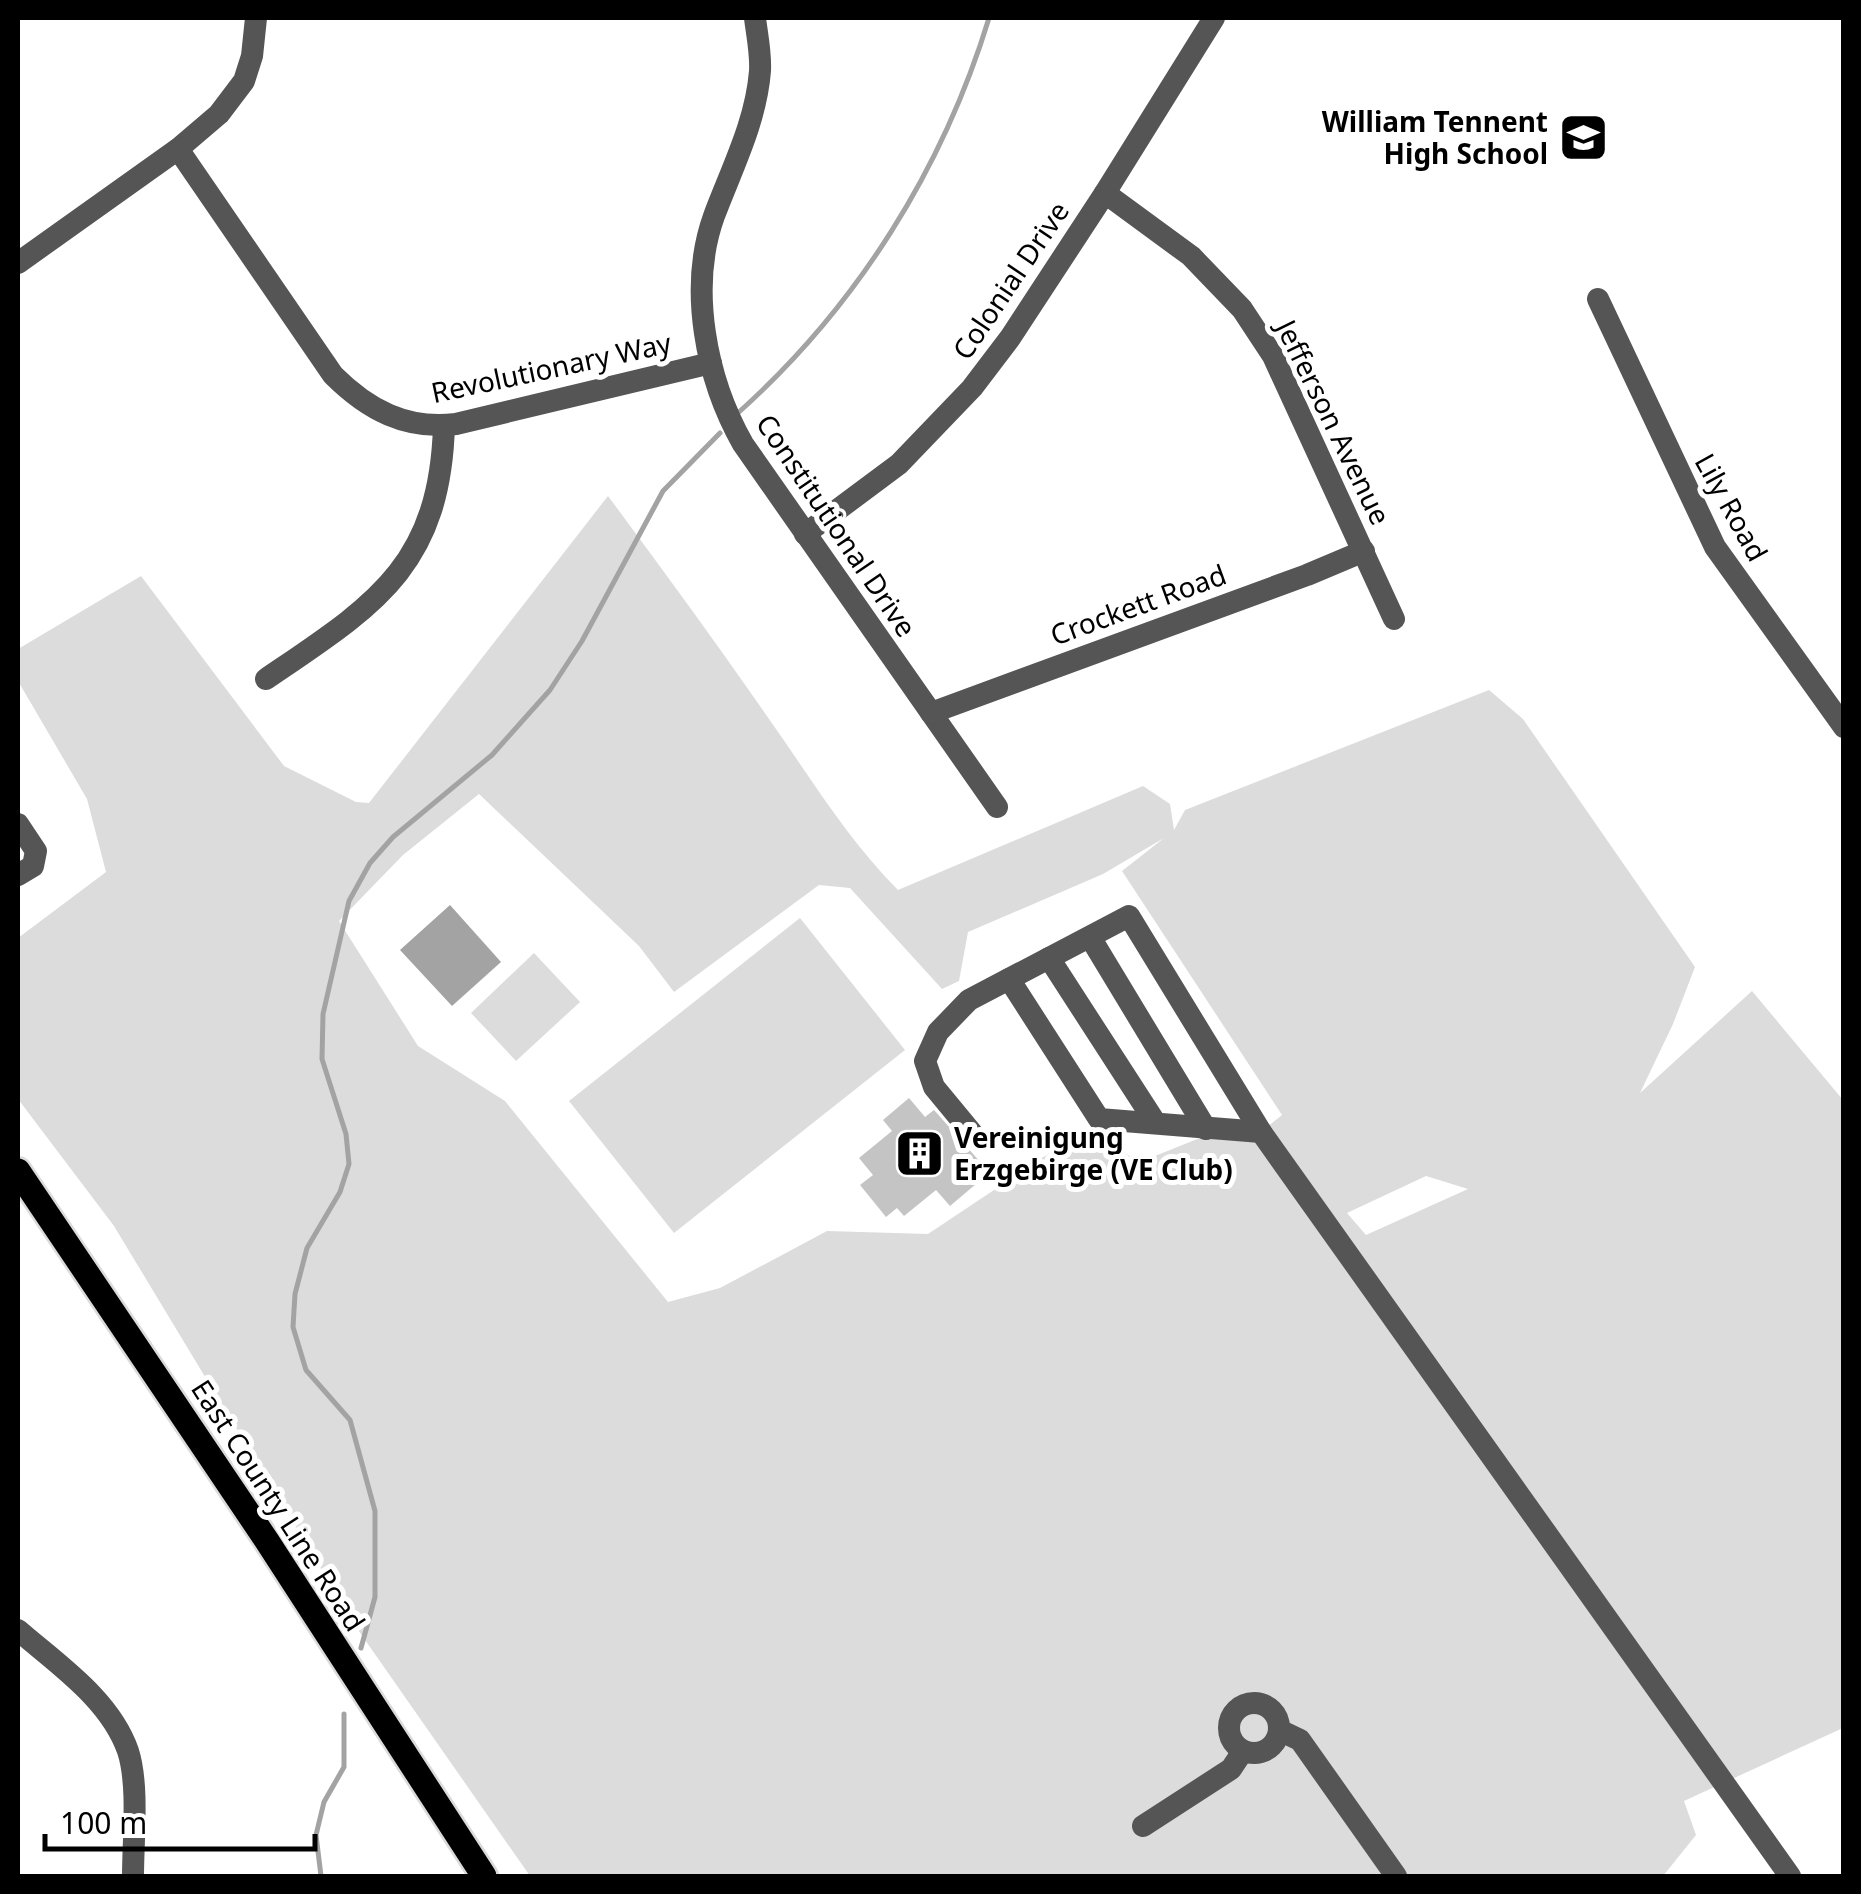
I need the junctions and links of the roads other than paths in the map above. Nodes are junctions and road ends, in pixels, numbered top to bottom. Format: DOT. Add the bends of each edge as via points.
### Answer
graph roads {
  1 [pos="256,18"];
  2 [pos="755,18"];
  3 [pos="1214,18"];
  4 [pos="178,149"];
  5 [pos="1105,193"];
  6 [pos="18,263"];
  7 [pos="1598,299"];
  8 [pos="711,364"];
  9 [pos="444,425"];
  10 [pos="806,534"];
  11 [pos="1364,551"];
  12 [pos="1394,619"];
  13 [pos="266,679"];
  14 [pos="931,712"];
  15 [pos="1844,727"];
  16 [pos="997,807"];
  17 [pos="18,824"];
  18 [pos="18,875"];
  19 [pos="1090,937"];
  20 [pos="1050,958"];
  21 [pos="1009,979"];
  22 [pos="1155,1122"];
  23 [pos="1206,1128"];
  24 [pos="1261,1132"];
  25 [pos="972,1133"];
  26 [pos="18,1171"];
  27 [pos="18,1630"];
  28 [pos="1279,1730"];
  29 [pos="1243,1751"];
  30 [pos="1143,1826"];
  31 [pos="133,1876"];
  32 [pos="484,1876"];
  33 [pos="1396,1876"];
  34 [pos="1790,1876"];
  1 -- 4 [label="street" via="244,80 219,114"];
  2 -- 8 [label="street, Constitutional Drive" via="760,71 754,103 706,244"];
  3 -- 5 [label="street, Colonial Drive"];
  4 -- 6 [label="street"];
  4 -- 9 [label="street, Revolutionary Way" via="333,375 392,418"];
  5 -- 10 [label="street, Colonial Drive" via="972,388 899,464"];
  5 -- 11 [label="street, Jefferson Avenue" via="1191,256 1242,310 1273,356"];
  7 -- 15 [label="street, Lily Road" via="1716,547"];
  8 -- 9 [label="street, Revolutionary Way"];
  8 -- 10 [label="street, Constitutional Drive" via="733,426"];
  9 -- 13 [label="street" via="434,502 394,580 352,620"];
  10 -- 14 [label="street, Constitutional Drive"];
  11 -- 12 [label="street, Jefferson Avenue"];
  11 -- 14 [label="street, Crockett Road"];
  14 -- 16 [label="street, Constitutional Drive"];
  17 -- 18 [label="street" via="36,851 34,866"];
  19 -- 20 [label="street"];
  19 -- 23 [label="street"];
  19 -- 24 [label="street" via="1129,916"];
  20 -- 21 [label="street"];
  20 -- 22 [label="street"];
  21 -- 22 [label="street" via="1099,1119"];
  21 -- 25 [label="street" via="970,1000 938,1032 926,1061 934,1087"];
  22 -- 23 [label="street"];
  23 -- 24 [label="street"];
  24 -- 34 [label="street"];
  26 -- 32 [label="main road, East County Line Road"];
  27 -- 31 [label="street" via="118,1728 132,1780"];
  28 -- 29 [label="street" via="1264,1752"];
  28 -- 29 [label="street" via="1272,1712 1246,1705 1229,1727"];
  28 -- 33 [label="street" via="1300,1740"];
  29 -- 30 [label="street" via="1231,1770"];
}
